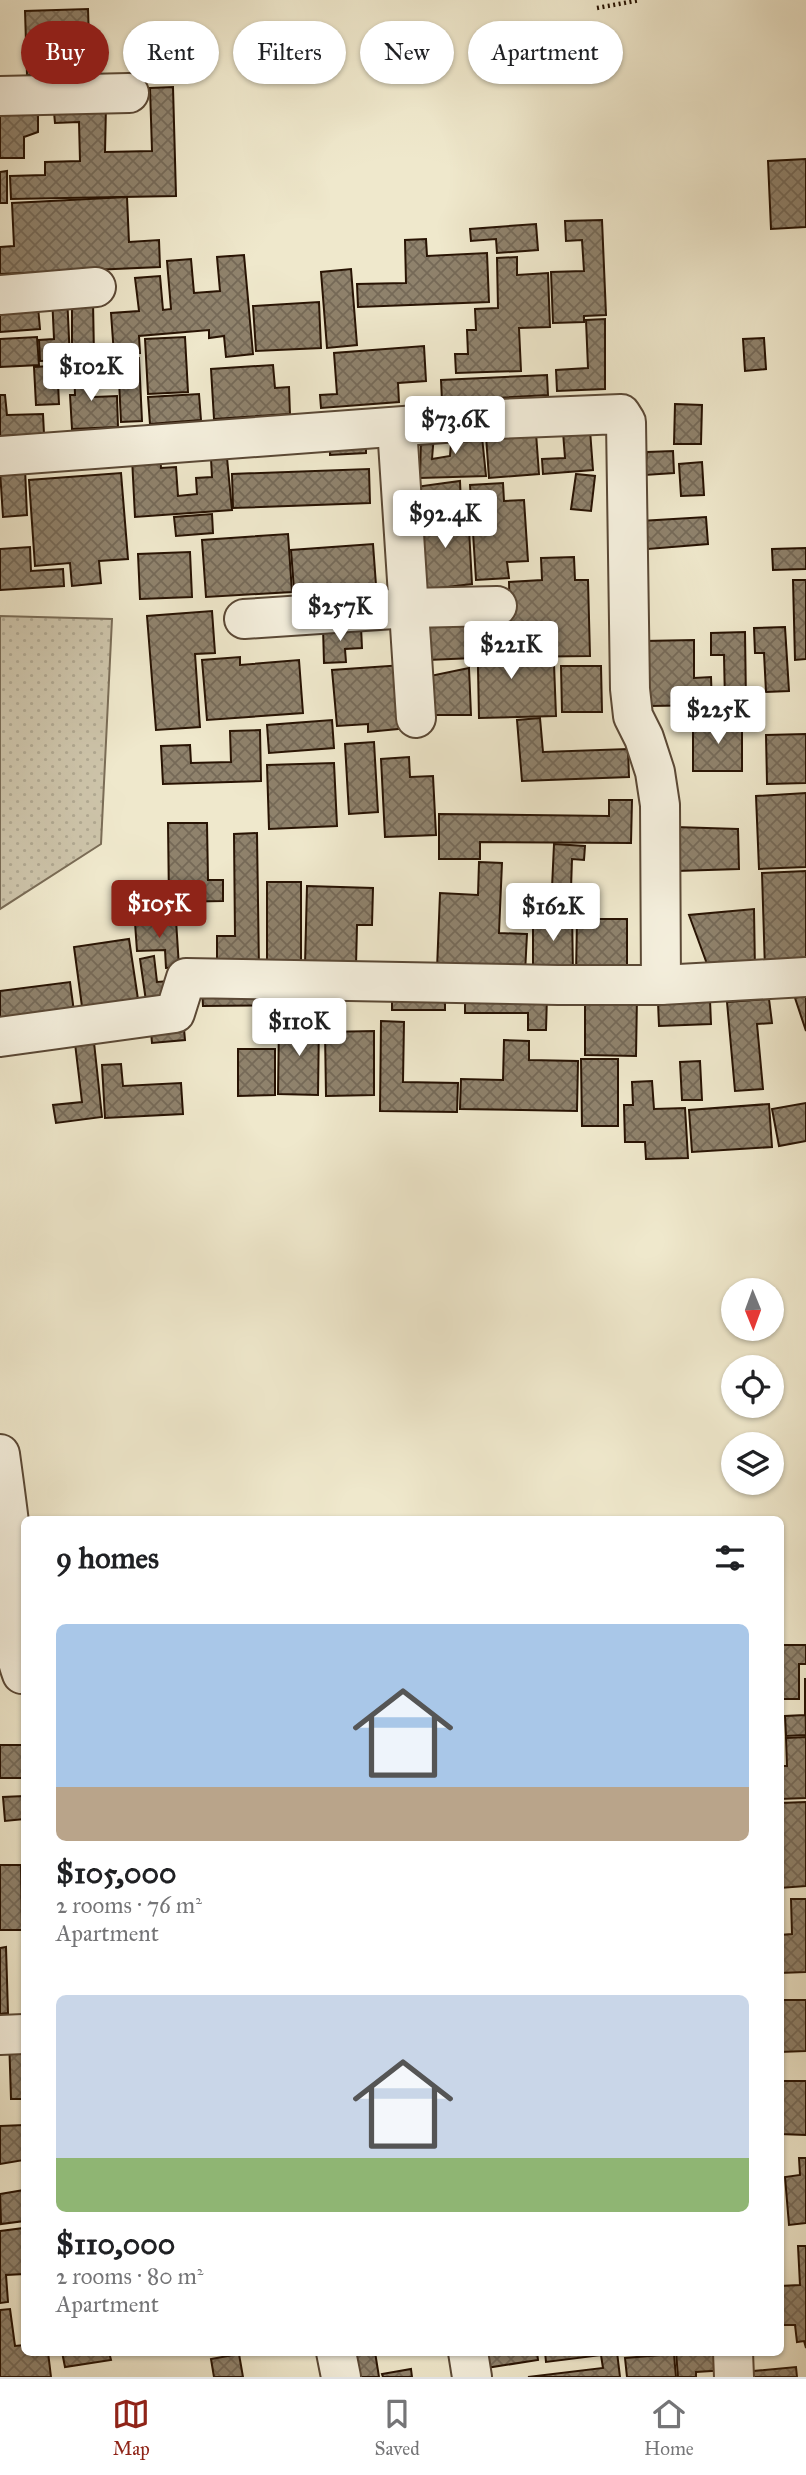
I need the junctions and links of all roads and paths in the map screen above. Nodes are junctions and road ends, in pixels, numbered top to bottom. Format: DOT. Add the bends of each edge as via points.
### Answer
graph roads {
  1 [pos="640,0"];
  2 [pos="597,8"];
  3 [pos="129,93"];
  4 [pos="0,96"];
  5 [pos="96,287"];
  6 [pos="0,295"];
  7 [pos="397,427"];
  8 [pos="0,456"];
  9 [pos="497,606"];
  10 [pos="409,608"];
  11 [pos="244,619"];
  12 [pos="416,718"];
  13 [pos="806,977"];
  14 [pos="661,985"];
  15 [pos="0,1037"];
  16 [pos="0,1454"];
  17 [pos="21,1671"];
  18 [pos="21,2034"];
  19 [pos="0,2035"];
  20 [pos="337,2356"];
  21 [pos="469,2356"];
  22 [pos="733,2356"];
  23 [pos="341,2377"];
  24 [pos="472,2377"];
  25 [pos="734,2377"];
  1 -- 2 [label="path"];
  3 -- 4 [label="street"];
  5 -- 6 [label="street"];
  7 -- 8 [label="street"];
  7 -- 10 [label="street"];
  7 -- 14 [label="street" via="612,413 621,414 626,422 630,689 633,716 644,738 660,805"];
  9 -- 10 [label="street"];
  10 -- 11 [label="street"];
  10 -- 12 [label="street"];
  13 -- 14 [label="street"];
  14 -- 15 [label="street" via="186,978 175,1013"];
  16 -- 17 [label="street" via="11,1541 13,1634"];
  18 -- 19 [label="street"];
  20 -- 23 [label="street"];
  21 -- 24 [label="street"];
  22 -- 25 [label="street"];
}
